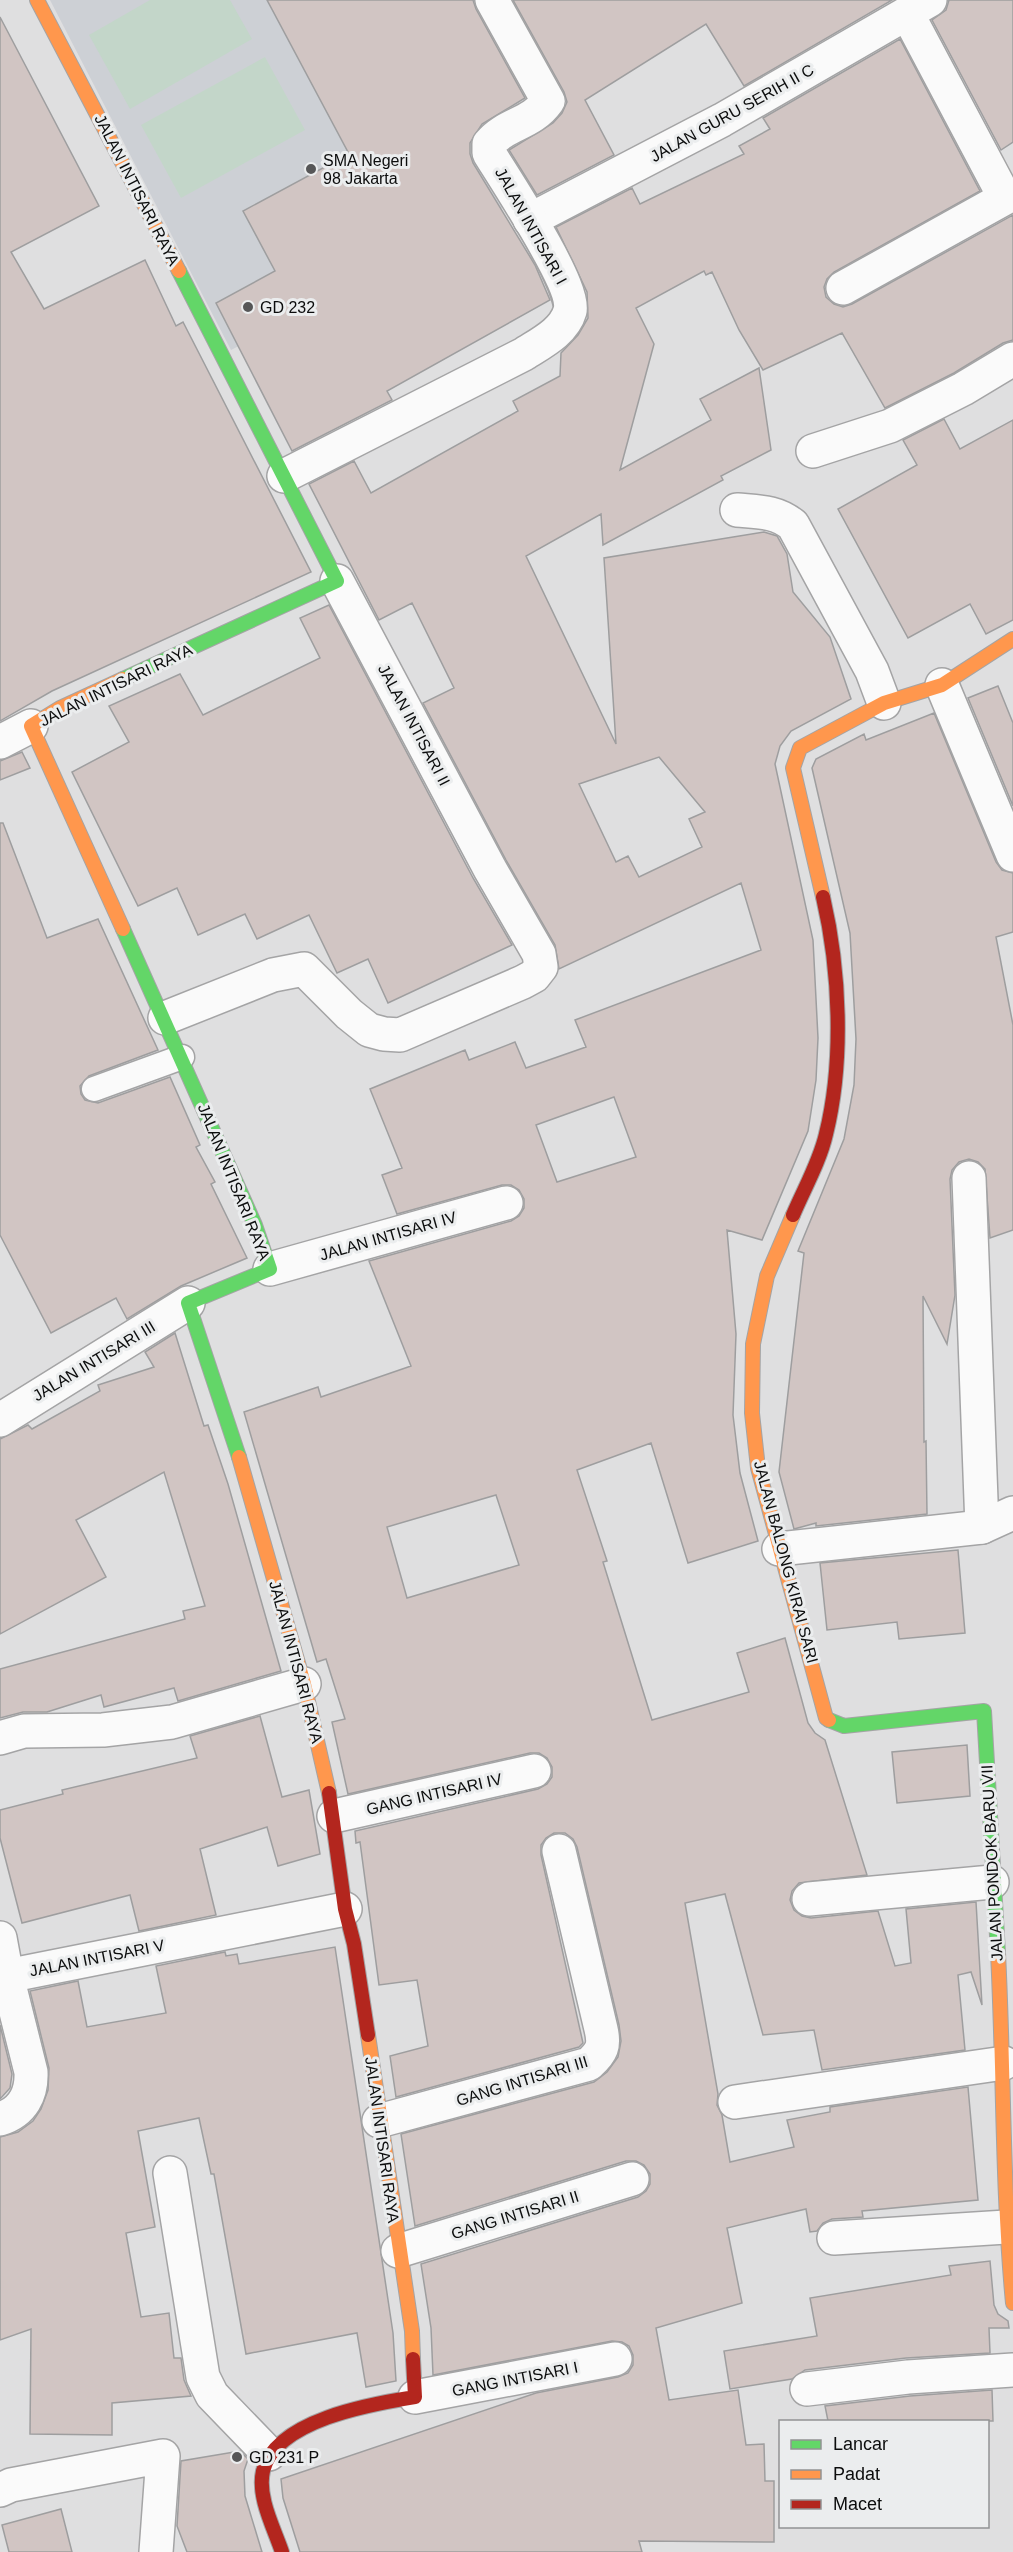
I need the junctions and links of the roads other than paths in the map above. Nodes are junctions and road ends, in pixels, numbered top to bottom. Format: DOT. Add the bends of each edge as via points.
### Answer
graph roads {
  1 [pos="37,0"];
  2 [pos="492,0"];
  3 [pos="919,8"];
  4 [pos="530,220"];
  5 [pos="843,288"];
  6 [pos="1013,359"];
  7 [pos="813,451"];
  8 [pos="284,476"];
  9 [pos="737,510"];
  10 [pos="337,581"];
  11 [pos="1012,644"];
  12 [pos="942,685"];
  13 [pos="884,703"];
  14 [pos="31,726"];
  15 [pos="0,742"];
  16 [pos="1013,855"];
  17 [pos="165,1018"];
  18 [pos="182,1057"];
  19 [pos="94,1089"];
  20 [pos="969,1178"];
  21 [pos="506,1203"];
  22 [pos="270,1269"];
  23 [pos="189,1303"];
  24 [pos="0,1420"];
  25 [pos="1013,1513"];
  26 [pos="982,1527"];
  27 [pos="779,1549"];
  28 [pos="304,1684"];
  29 [pos="984,1711"];
  30 [pos="0,1738"];
  31 [pos="534,1771"];
  32 [pos="334,1816"];
  33 [pos="560,1851"];
  34 [pos="992,1882"];
  35 [pos="809,1899"];
  36 [pos="345,1909"];
  37 [pos="0,1938"];
  38 [pos="7,1976"];
  39 [pos="1004,2063"];
  40 [pos="735,2102"];
  41 [pos="0,2119"];
  42 [pos="379,2121"];
  43 [pos="170,2173"];
  44 [pos="632,2179"];
  45 [pos="1006,2227"];
  46 [pos="834,2238"];
  47 [pos="398,2251"];
  48 [pos="1013,2303"];
  49 [pos="615,2359"];
  50 [pos="1013,2370"];
  51 [pos="807,2389"];
  52 [pos="415,2397"];
  53 [pos="269,2454"];
  54 [pos="0,2490"];
  55 [pos="156,2552"];
  56 [pos="282,2552"];
  1 -- 8 [label="street, JALAN INTISARI RAYA"];
  2 -- 4 [label="street, JALAN INTISARI I" via="548,101 535,117 501,132 489,144 489,153"];
  3 -- 4 [label="street, JALAN GURU SERIH II C" via="722,120"];
  3 -- 5 [label="street" via="1005,198"];
  4 -- 8 [label="street, JALAN INTISARI I" via="569,295 570,310 552,337"];
  6 -- 7 [label="street" via="890,426"];
  8 -- 10 [label="street, JALAN INTISARI RAYA"];
  9 -- 13 [label="street" via="773,513 793,525 872,671"];
  10 -- 14 [label="street, JALAN INTISARI RAYA" via="60,708"];
  10 -- 17 [label="street, JALAN INTISARI II" via="539,954 541,967 523,982 400,1035 369,1030 304,969 273,975"];
  11 -- 12 [label="street, JALAN BALONG KIRAI SARI"];
  12 -- 13 [label="street, JALAN BALONG KIRAI SARI"];
  12 -- 16 [label="street"];
  13 -- 27 [label="street, JALAN BALONG KIRAI SARI" via="806,743 795,759 832,937 837,1038 835,1082 825,1136 767,1276 753,1344 752,1413 758,1468"];
  14 -- 15 [label="street"];
  14 -- 17 [label="street, JALAN INTISARI RAYA"];
  17 -- 18 [label="street, JALAN INTISARI RAYA"];
  18 -- 19 [label="lane"];
  18 -- 22 [label="street, JALAN INTISARI RAYA" via="255,1225"];
  20 -- 26 [label="street"];
  21 -- 22 [label="street, JALAN INTISARI IV"];
  22 -- 23 [label="street, JALAN INTISARI RAYA"];
  23 -- 24 [label="street, JALAN INTISARI III"];
  23 -- 28 [label="street, JALAN INTISARI RAYA" via="246,1479"];
  25 -- 26 [label="street"];
  26 -- 27 [label="street"];
  27 -- 29 [label="street, JALAN BALONG KIRAI SARI" via="811,1655 823,1711 831,1722 844,1726"];
  28 -- 30 [label="street" via="172,1722 103,1730 24,1731"];
  28 -- 32 [label="street, JALAN INTISARI RAYA"];
  29 -- 34 [label="street, JALAN PONDOK BARU VII"];
  31 -- 32 [label="street, GANG INTISARI IV"];
  32 -- 36 [label="street, JALAN INTISARI RAYA"];
  33 -- 42 [label="street, GANG INTISARI III" via="602,2029 601,2052 589,2064"];
  34 -- 35 [label="street"];
  34 -- 39 [label="street, JALAN PONDOK BARU VII"];
  36 -- 38 [label="street, JALAN INTISARI V"];
  36 -- 42 [label="street, JALAN INTISARI RAYA" via="354,1944"];
  37 -- 38 [label="street"];
  38 -- 41 [label="street, JALAN INTISARI V" via="32,2085 22,2106"];
  39 -- 40 [label="street"];
  39 -- 45 [label="street, JALAN PONDOK BARU VII"];
  42 -- 47 [label="street, JALAN INTISARI RAYA"];
  43 -- 53 [label="street" via="203,2377 212,2395"];
  44 -- 47 [label="street, GANG INTISARI II"];
  45 -- 46 [label="street"];
  45 -- 48 [label="street, JALAN PONDOK BARU VII"];
  47 -- 52 [label="street, JALAN INTISARI RAYA" via="412,2331"];
  49 -- 52 [label="street, GANG INTISARI I"];
  50 -- 51 [label="street"];
  52 -- 53 [label="street" via="358,2408 289,2436"];
  53 -- 56 [label="street" via="262,2475 264,2491"];
  54 -- 55 [label="street" via="162,2456"];
}
